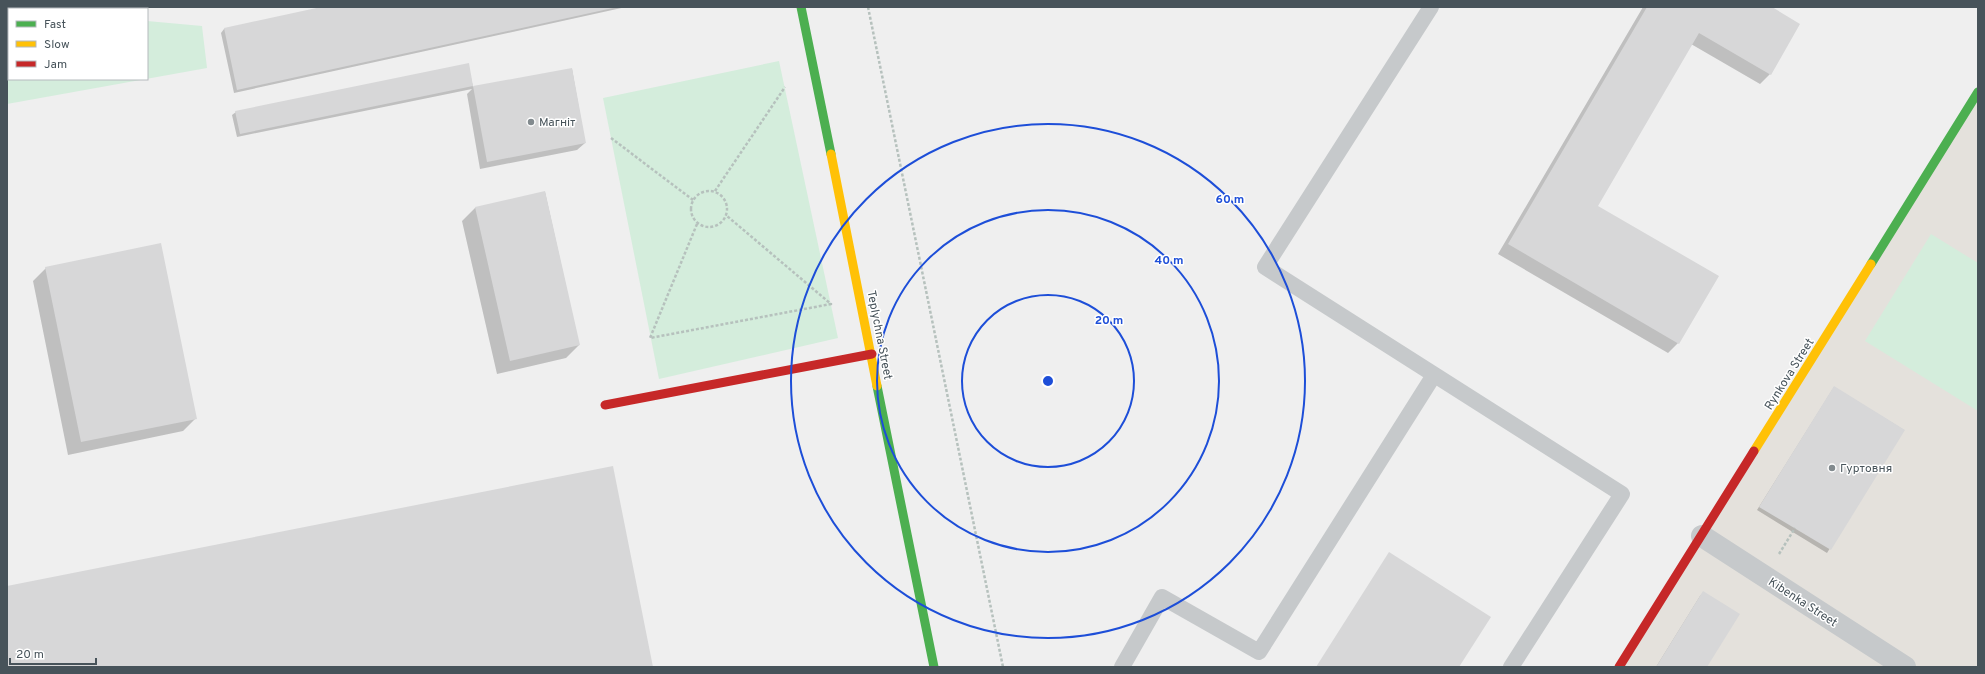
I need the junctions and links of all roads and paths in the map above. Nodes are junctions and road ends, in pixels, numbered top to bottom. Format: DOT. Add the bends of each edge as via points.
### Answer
graph roads {
  1 [pos="801,7"];
  2 [pos="868,7"];
  3 [pos="1431,7"];
  4 [pos="785,87"];
  5 [pos="1978,92"];
  6 [pos="611,138"];
  7 [pos="715,191"];
  8 [pos="693,200"];
  9 [pos="727,216"];
  10 [pos="697,224"];
  11 [pos="872,354"];
  12 [pos="1434,375"];
  13 [pos="605,405"];
  14 [pos="1795,528"];
  15 [pos="1702,536"];
  16 [pos="1765,577"];
  17 [pos="934,667"];
  18 [pos="1003,667"];
  19 [pos="1122,667"];
  20 [pos="1512,667"];
  21 [pos="1619,667"];
  22 [pos="1904,667"];
  1 -- 11 [label="street, Teplychna Street"];
  2 -- 18 [label="path"];
  3 -- 12 [label="lane" via="1265,267"];
  4 -- 7 [label="path"];
  5 -- 15 [label="street, Rynkova Street"];
  6 -- 8 [label="path"];
  7 -- 8 [label="path" via="701,192"];
  7 -- 9 [label="path" via="724,196 728,207"];
  8 -- 10 [label="path" via="691,214"];
  9 -- 10 [label="path" via="717,227"];
  9 -- 10 [label="path" via="831,304 650,338"];
  11 -- 13 [label="street"];
  11 -- 17 [label="street, Teplychna Street"];
  12 -- 19 [label="lane" via="1258,652 1162,597"];
  12 -- 20 [label="lane" via="1622,494"];
  14 -- 16 [label="path"];
  15 -- 16 [label="street, Kibenka Street"];
  15 -- 21 [label="street, Rynkova Street"];
  16 -- 22 [label="street, Kibenka Street"];
}
